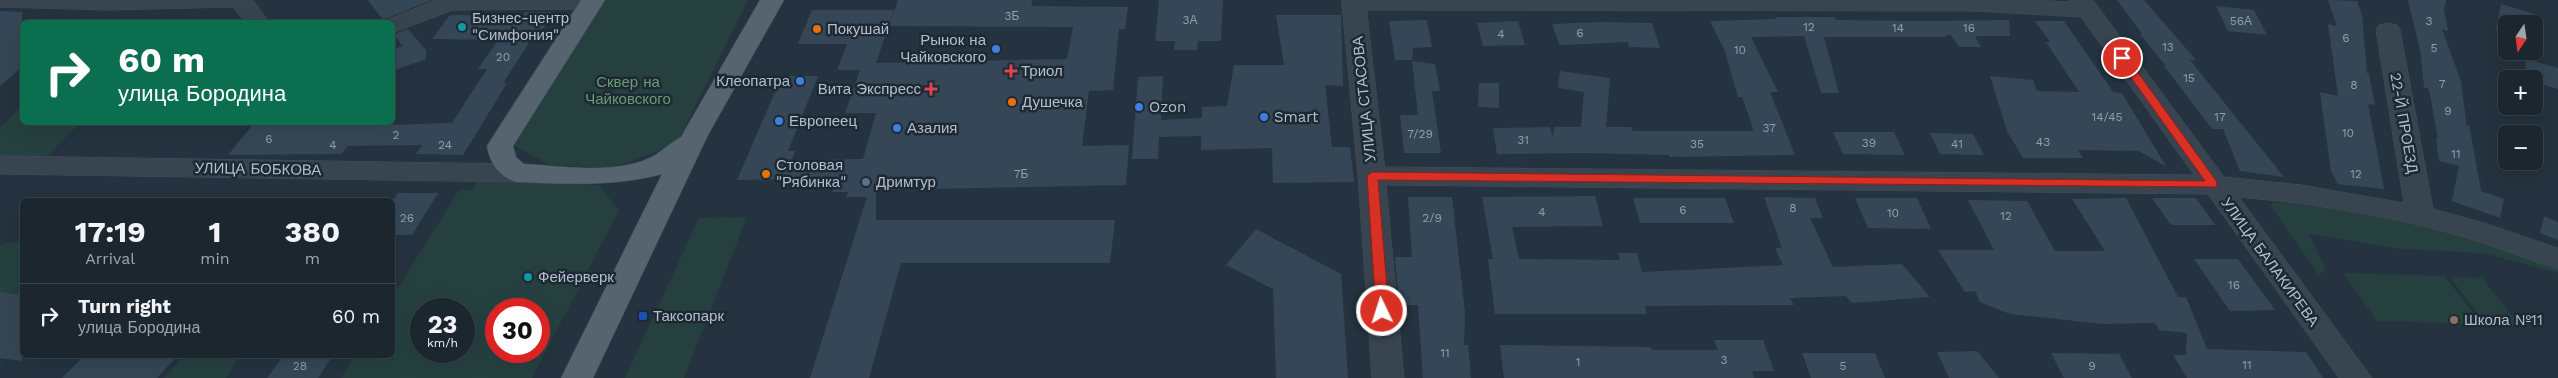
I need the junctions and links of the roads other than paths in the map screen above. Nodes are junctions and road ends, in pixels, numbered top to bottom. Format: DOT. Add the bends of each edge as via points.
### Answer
graph roads {
  1 [pos="0,0"];
  2 [pos="241,0"];
  3 [pos="772,0"];
  4 [pos="109,1"];
  5 [pos="593,1"];
  6 [pos="449,2"];
  7 [pos="1355,2"];
  8 [pos="2084,5"];
  9 [pos="88,20"];
  10 [pos="256,20"];
  11 [pos="395,25"];
  12 [pos="2388,30"];
  13 [pos="695,135"];
  14 [pos="0,164"];
  15 [pos="517,173"];
  16 [pos="622,175"];
  17 [pos="1372,176"];
  18 [pos="2213,185"];
  19 [pos="2420,216"];
  20 [pos="651,222"];
  21 [pos="2558,259"];
  22 [pos="577,378"];
  23 [pos="1388,378"];
  24 [pos="2356,378"];
  1 -- 4 [label="street"];
  2 -- 4 [label="street"];
  2 -- 10 [label="street"];
  3 -- 13 [label="main road"];
  4 -- 9 [label="street"];
  5 -- 6 [label="street"];
  5 -- 15 [label="main road" via="500,146 503,160"];
  6 -- 11 [label="street"];
  7 -- 8 [label="street"];
  7 -- 17 [label="street, УЛИЦА СТАСОВА"];
  8 -- 18 [label="street, УЛИЦА БАЛАКИРЕВА"];
  12 -- 19 [label="street, 22-Й ПРОЕЗД"];
  13 -- 16 [label="main road" via="674,157 662,164"];
  13 -- 20 [label="main road"];
  14 -- 15 [label="street, УЛИЦА БОБКОВА"];
  15 -- 16 [label="main road"];
  16 -- 20 [label="main road" via="642,181 651,190 654,200"];
  17 -- 18 [label="street"];
  17 -- 23 [label="street, УЛИЦА СТАСОВА"];
  18 -- 19 [label="street" via="2308,193"];
  18 -- 24 [label="street, УЛИЦА БАЛАКИРЕВА"];
  19 -- 21 [label="street"];
  20 -- 22 [label="main road"];
}
